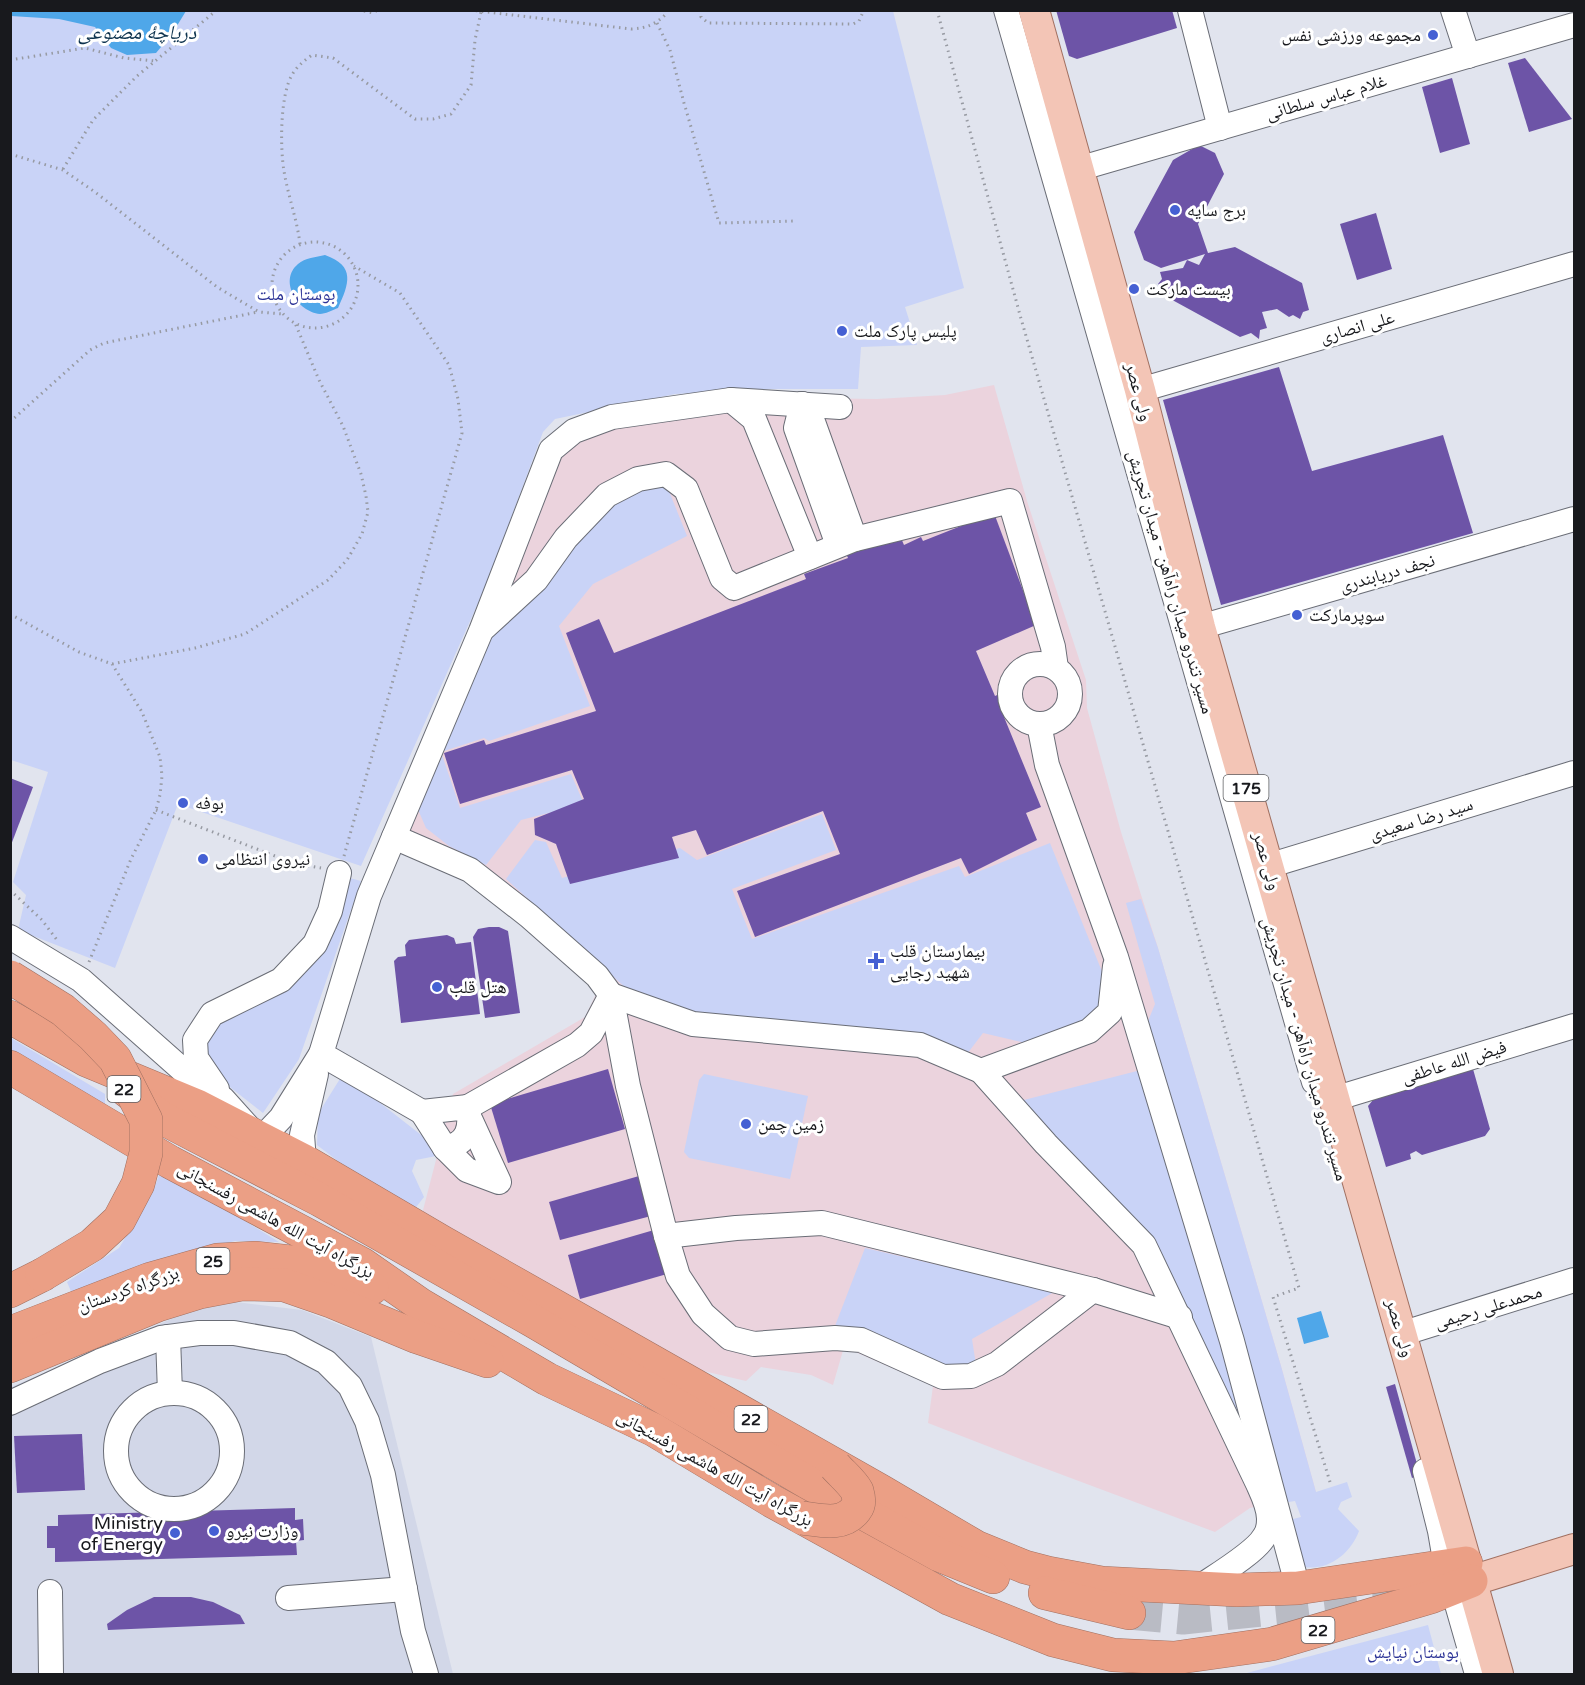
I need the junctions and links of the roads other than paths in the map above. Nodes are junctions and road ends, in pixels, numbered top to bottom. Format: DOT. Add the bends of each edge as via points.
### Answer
graph roads {
  1 [pos="1006,10"];
  2 [pos="1034,10"];
  3 [pos="1190,10"];
  4 [pos="1453,10"];
  5 [pos="1575,25"];
  6 [pos="1468,56"];
  7 [pos="1220,128"];
  8 [pos="1078,169"];
  9 [pos="1575,264"];
  10 [pos="1140,390"];
  11 [pos="731,400"];
  12 [pos="802,404"];
  13 [pos="840,407"];
  14 [pos="1575,519"];
  15 [pos="847,542"];
  16 [pos="810,557"];
  17 [pos="1200,627"];
  18 [pos="481,631"];
  19 [pos="1056,668"];
  20 [pos="1039,724"];
  21 [pos="1575,773"];
  22 [pos="394,837"];
  23 [pos="1268,866"];
  24 [pos="339,873"];
  25 [pos="10,937"];
  26 [pos="1116,957"];
  27 [pos="10,977"];
  28 [pos="610,995"];
  29 [pos="10,1017"];
  30 [pos="1575,1026"];
  31 [pos="321,1054"];
  32 [pos="86,1060"];
  33 [pos="981,1071"];
  34 [pos="14,1072"];
  35 [pos="223,1099"];
  36 [pos="1334,1099"];
  37 [pos="422,1112"];
  38 [pos="470,1114"];
  39 [pos="260,1140"];
  40 [pos="445,1148"];
  41 [pos="304,1161"];
  42 [pos="666,1236"];
  43 [pos="1575,1280"];
  44 [pos="1092,1290"];
  45 [pos="10,1291"];
  46 [pos="158,1305"];
  47 [pos="421,1305"];
  48 [pos="1180,1317"];
  49 [pos="10,1333"];
  50 [pos="1401,1334"];
  51 [pos="164,1338"];
  52 [pos="10,1366"];
  53 [pos="547,1379"];
  54 [pos="170,1394"];
  55 [pos="10,1403"];
  56 [pos="836,1466"];
  57 [pos="1272,1508"];
  58 [pos="802,1518"];
  59 [pos="1274,1533"];
  60 [pos="1575,1533"];
  61 [pos="1575,1549"];
  62 [pos="1509,1570"];
  63 [pos="1459,1575"];
  64 [pos="1198,1588"];
  65 [pos="1298,1588"];
  66 [pos="405,1589"];
  67 [pos="50,1592"];
  68 [pos="288,1598"];
  69 [pos="1129,1613"];
  70 [pos="51,1674"];
  71 [pos="426,1674"];
  72 [pos="1477,1674"];
  73 [pos="1498,1674"];
  1 -- 63 [label="street, مسیر تندرو میدان راه‌آهن - میدان تجریش" via="1440,1531"];
  2 -- 8 [label="main road, ولی عصر / 175"];
  3 -- 7 [label="street"];
  4 -- 6 [label="street"];
  5 -- 6 [label="street, غلام عباس سلطانی"];
  6 -- 7 [label="street, غلام عباس سلطانی"];
  7 -- 8 [label="street, غلام عباس سلطانی"];
  8 -- 10 [label="main road, ولی عصر / 175"];
  9 -- 10 [label="street, علی انصاری"];
  10 -- 17 [label="main road, ولی عصر / 175"];
  11 -- 12 [label="street"];
  11 -- 16 [label="street" via="754,419"];
  11 -- 18 [label="street" via="612,417 574,431 551,450"];
  12 -- 13 [label="street"];
  12 -- 15 [label="street" via="796,429"];
  14 -- 17 [label="street, نجف دریابندری"];
  15 -- 16 [label="street"];
  15 -- 19 [label="street" via="1010,501"];
  16 -- 18 [label="street" via="734,588 722,578 686,489 666,474 638,479 607,495 566,538 537,580"];
  17 -- 23 [label="main road, ولی عصر / 175"];
  18 -- 22 [label="street"];
  19 -- 20 [label="street" via="1068,683 1068,703 1058,718"];
  19 -- 20 [label="street" via="1036,664 1018,673 1012,681 1010,701 1014,710 1020,718"];
  20 -- 26 [label="street" via="1047,765"];
  21 -- 23 [label="street, سید رضا سعیدی"];
  22 -- 28 [label="street" via="470,870 597,976"];
  22 -- 31 [label="street" via="369,896"];
  23 -- 36 [label="main road, ولی عصر / 175"];
  24 -- 35 [label="street" via="330,911 315,944 281,980 212,1014 195,1040 196,1058"];
  25 -- 35 [label="street" via="81,980 186,1073"];
  26 -- 33 [label="street" via="1110,1012 1089,1031"];
  26 -- 57 [label="street" via="1232,1341"];
  27 -- 45 [label="highway, bridge" via="63,1010 115,1059 146,1120 146,1153 138,1184 119,1220 92,1245"];
  28 -- 33 [label="street" via="693,1024 920,1045"];
  28 -- 38 [label="street" via="591,1033 577,1046"];
  28 -- 42 [label="street" via="628,1086"];
  29 -- 32 [label="highway, 22"];
  30 -- 36 [label="street, فیض الله عاطفی"];
  31 -- 37 [label="street"];
  31 -- 39 [label="street" via="281,1118"];
  31 -- 41 [label="street" via="302,1135"];
  32 -- 39 [label="highway, 22" via="197,1106"];
  32 -- 69 [label="highway, 22" via="162,1118 330,1206 939,1554 1024,1587"];
  33 -- 48 [label="street" via="1144,1245"];
  34 -- 47 [label="highway, بزرگراه آیت الله هاشمی رفسنجانی / 22" via="170,1162 362,1264"];
  35 -- 39 [label="street"];
  36 -- 50 [label="main road, ولی عصر / 175"];
  37 -- 38 [label="street"];
  37 -- 40 [label="street"];
  38 -- 40 [label="street" via="461,1143"];
  38 -- 40 [label="street" via="499,1182 467,1170"];
  39 -- 41 [label="highway, 22"];
  41 -- 56 [label="highway, 22"];
  42 -- 44 [label="street" via="822,1223"];
  42 -- 44 [label="street" via="678,1276 703,1314 730,1338 753,1344 861,1340 943,1377 971,1376 997,1364"];
  43 -- 50 [label="street, محمدعلی رحیمی"];
  44 -- 48 [label="street"];
  46 -- 51 [label="street"];
  46 -- 52 [label="highway"];
  46 -- 53 [label="highway" via="242,1284 284,1285 417,1336"];
  47 -- 49 [label="highway, بزرگراه کردستان / 25" via="300,1263 255,1258 217,1260 150,1279"];
  47 -- 53 [label="highway, بزرگراه آیت الله هاشمی رفسنجانی / 22"];
  48 -- 57 [label="street"];
  50 -- 63 [label="main road, ولی عصر / 175"];
  51 -- 54 [label="street"];
  51 -- 55 [label="street" via="100,1361"];
  51 -- 66 [label="street" via="234,1333 290,1344 326,1362 350,1386 367,1422 383,1475"];
  53 -- 58 [label="highway, بزرگراه آیت الله هاشمی رفسنجانی / 22" via="654,1430"];
  54 -- 54 [label="street" via="137,1406 118,1436 116,1455 129,1488 143,1500 178,1509 213,1494 225,1478 231,1459 231,1439 224,1421 210,1406 193,1396"];
  56 -- 58 [label="highway, bridge" via="856,1490 857,1508 839,1521"];
  56 -- 64 [label="highway, 22" via="950,1533 1025,1567 1102,1583"];
  57 -- 59 [label="street" via="1269,1517"];
  58 -- 63 [label="highway, بزرگراه آیت الله هاشمی رفسنجانی / 22" via="950,1599 1053,1640 1113,1655 1174,1658 1272,1644 1431,1597"];
  59 -- 64 [label="street"];
  59 -- 65 [label="street"];
  60 -- 62 [label="main road" via="1530,1547"];
  61 -- 62 [label="main road"];
  62 -- 63 [label="main road"];
  63 -- 65 [label="highway, 22"];
  63 -- 72 [label="street, مسیر تندرو میدان راه‌آهن - میدان تجریش"];
  63 -- 73 [label="main road, ولی عصر / 175"];
  64 -- 65 [label="highway, 22"];
  66 -- 68 [label="street"];
  66 -- 71 [label="street"];
  67 -- 70 [label="street"];
}
